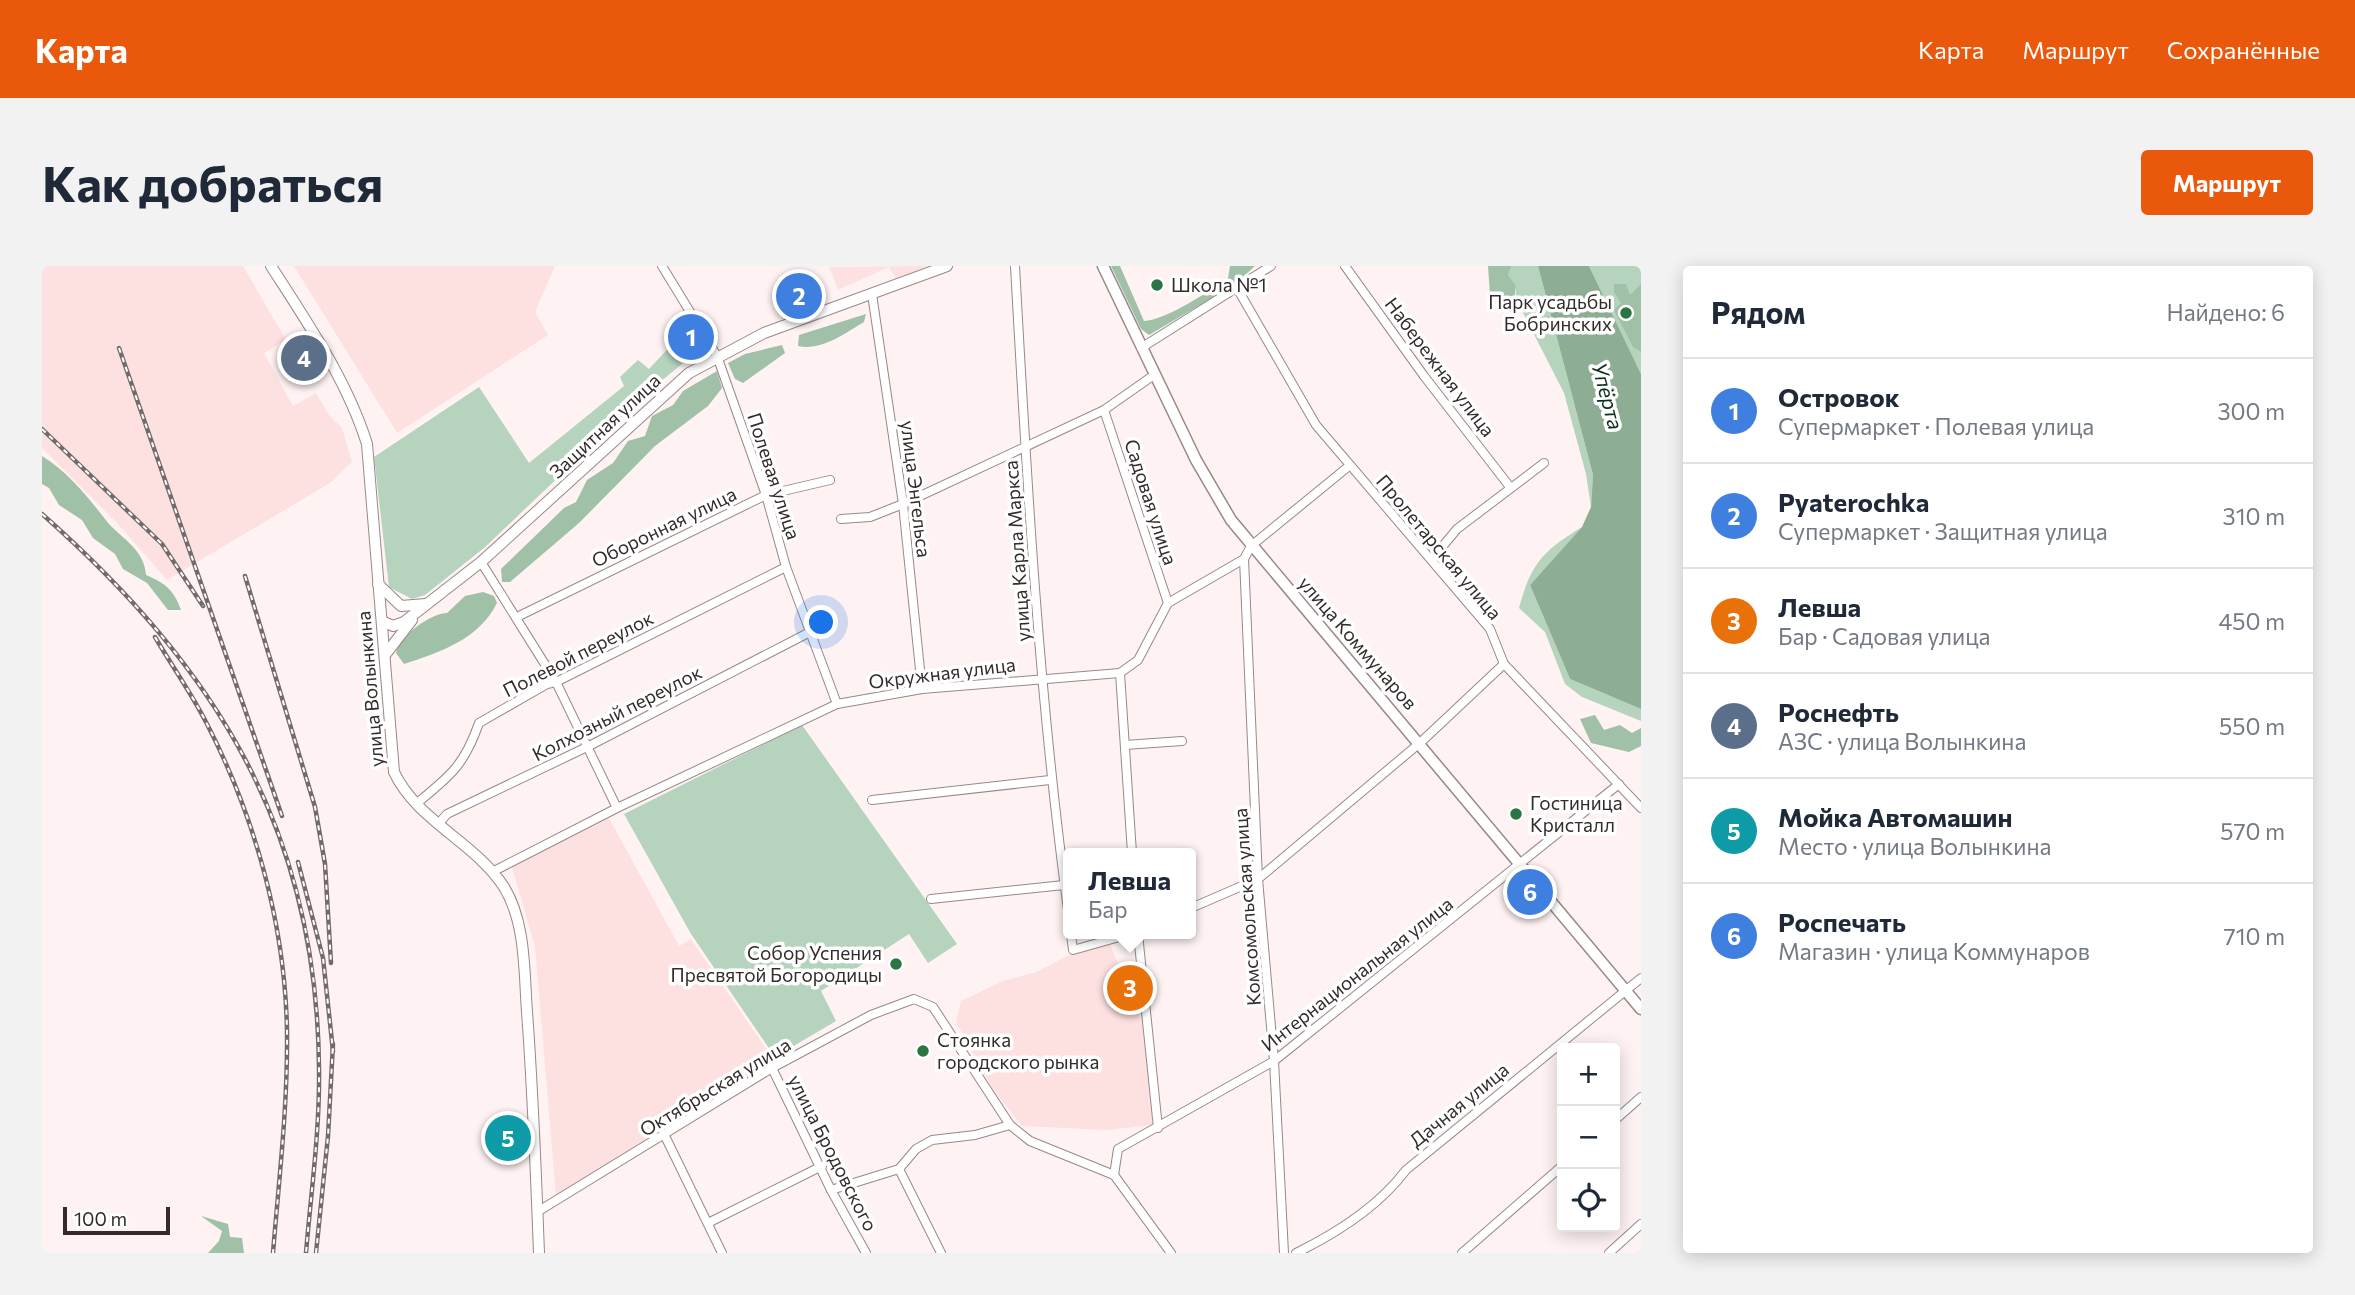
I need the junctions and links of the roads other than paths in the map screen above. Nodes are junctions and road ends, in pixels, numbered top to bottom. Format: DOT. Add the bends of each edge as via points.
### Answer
graph roads {
  1 [pos="271,266"];
  2 [pos="662,266"];
  3 [pos="947,266"];
  4 [pos="1014,266"];
  5 [pos="1103,266"];
  6 [pos="1271,266"];
  7 [pos="1345,266"];
  8 [pos="1237,288"];
  9 [pos="872,294"];
  10 [pos="1142,348"];
  11 [pos="717,356"];
  12 [pos="1154,375"];
  13 [pos="1104,410"];
  14 [pos="1025,445"];
  15 [pos="1544,463"];
  16 [pos="1349,466"];
  17 [pos="830,480"];
  18 [pos="1510,487"];
  19 [pos="766,495"];
  20 [pos="903,504"];
  21 [pos="841,519"];
  22 [pos="1251,546"];
  23 [pos="1244,559"];
  24 [pos="1432,559"];
  25 [pos="481,562"];
  26 [pos="786,566"];
  27 [pos="378,584"];
  28 [pos="1168,603"];
  29 [pos="427,604"];
  30 [pos="401,606"];
  31 [pos="382,617"];
  32 [pos="517,617"];
  33 [pos="810,632"];
  34 [pos="385,655"];
  35 [pos="1504,664"];
  36 [pos="1120,673"];
  37 [pos="1044,677"];
  38 [pos="556,682"];
  39 [pos="922,689"];
  40 [pos="837,704"];
  41 [pos="1182,741"];
  42 [pos="1420,742"];
  43 [pos="1125,745"];
  44 [pos="589,746"];
  45 [pos="1050,780"];
  46 [pos="1619,784"];
  47 [pos="873,800"];
  48 [pos="416,804"];
  49 [pos="617,808"];
  50 [pos="1641,808"];
  51 [pos="439,823"];
  52 [pos="1132,848"];
  53 [pos="1521,865"];
  54 [pos="492,872"];
  55 [pos="1063,878"];
  56 [pos="1258,878"];
  57 [pos="1063,885"];
  58 [pos="932,899"];
  59 [pos="1196,906"];
  60 [pos="1072,939"];
  61 [pos="1112,939"];
  62 [pos="1139,939"];
  63 [pos="1641,978"];
  64 [pos="1626,990"];
  65 [pos="1641,1009"];
  66 [pos="1274,1060"];
  67 [pos="772,1068"];
  68 [pos="1641,1097"];
  69 [pos="1620,1116"];
  70 [pos="1010,1125"];
  71 [pos="1158,1128"];
  72 [pos="665,1136"];
  73 [pos="822,1166"];
  74 [pos="899,1169"];
  75 [pos="1559,1169"];
  76 [pos="1114,1175"];
  77 [pos="831,1190"];
  78 [pos="537,1212"];
  79 [pos="708,1223"];
  80 [pos="1641,1224"];
  81 [pos="539,1253"];
  82 [pos="722,1253"];
  83 [pos="866,1253"];
  84 [pos="941,1253"];
  85 [pos="1171,1253"];
  86 [pos="1284,1253"];
  87 [pos="1296,1253"];
  88 [pos="1462,1253"];
  89 [pos="1609,1253"];
  1 -- 27 [label="street, улица Волынкина" via="316,337 360,421 372,479"];
  2 -- 11 [label="street, Полевая улица"];
  3 -- 9 [label="street, Защитная улица"];
  4 -- 14 [label="street, улица Карла Маркса"];
  5 -- 10 [label="main road, улица Коммунаров"];
  6 -- 8 [label="street"];
  7 -- 18 [label="street, Набережная улица"];
  8 -- 10 [label="street"];
  8 -- 16 [label="street, Пролетарская улица" via="1316,425"];
  9 -- 11 [label="street, Защитная улица" via="764,333"];
  9 -- 20 [label="street, улица Энгельса"];
  10 -- 12 [label="main road, улица Коммунаров"];
  11 -- 19 [label="street, Полевая улица"];
  11 -- 25 [label="street, Защитная улица" via="689,373"];
  12 -- 13 [label="street"];
  12 -- 22 [label="main road, улица Коммунаров" via="1215,496"];
  13 -- 14 [label="street"];
  13 -- 28 [label="street, Садовая улица"];
  14 -- 20 [label="street"];
  14 -- 37 [label="street, улица Карла Маркса"];
  15 -- 18 [label="street"];
  16 -- 22 [label="street"];
  16 -- 24 [label="street, Пролетарская улица"];
  17 -- 19 [label="street, Оборонная улица"];
  18 -- 24 [label="street" via="1457,529"];
  19 -- 26 [label="street, Полевая улица"];
  19 -- 32 [label="street, Оборонная улица"];
  20 -- 21 [label="street" via="870,517"];
  20 -- 39 [label="street, улица Энгельса"];
  22 -- 23 [label="street"];
  22 -- 42 [label="main road, улица Коммунаров"];
  23 -- 28 [label="street"];
  23 -- 56 [label="street, Комсомольская улица"];
  24 -- 35 [label="street, Пролетарская улица" via="1490,629"];
  25 -- 29 [label="street, Защитная улица"];
  25 -- 32 [label="street"];
  26 -- 33 [label="street, Полевая улица"];
  26 -- 38 [label="street, Полевой переулок"];
  27 -- 30 [label="street"];
  27 -- 31 [label="street, улица Волынкина"];
  28 -- 36 [label="street" via="1138,660"];
  29 -- 30 [label="street"];
  29 -- 31 [label="street" via="393,626"];
  29 -- 34 [label="street"];
  30 -- 31 [label="street"];
  31 -- 34 [label="street, улица Волынкина"];
  32 -- 38 [label="street"];
  33 -- 40 [label="street, Полевая улица"];
  33 -- 44 [label="street, Колхозный переулок"];
  34 -- 48 [label="street, улица Волынкина" via="394,772"];
  35 -- 42 [label="street"];
  35 -- 46 [label="street, Пролетарская улица"];
  36 -- 37 [label="street, Окружная улица"];
  36 -- 43 [label="street"];
  37 -- 39 [label="street, Окружная улица"];
  37 -- 45 [label="street, улица Карла Маркса"];
  38 -- 44 [label="street"];
  38 -- 48 [label="street, Полевой переулок" via="479,723 468,754 445,781"];
  39 -- 40 [label="street, Окружная улица"];
  40 -- 49 [label="street, Окружная улица"];
  41 -- 43 [label="street"];
  42 -- 53 [label="main road, улица Коммунаров"];
  42 -- 56 [label="street"];
  43 -- 52 [label="street"];
  44 -- 49 [label="street"];
  44 -- 51 [label="street, Колхозный переулок" via="447,814"];
  45 -- 47 [label="street"];
  45 -- 55 [label="street, улица Карла Маркса"];
  46 -- 50 [label="street, Пролетарская улица"];
  46 -- 53 [label="street, Интернациональная улица"];
  48 -- 51 [label="street, улица Волынкина"];
  49 -- 54 [label="street, Окружная улица"];
  51 -- 54 [label="street, улица Волынкина"];
  53 -- 64 [label="main road, улица Коммунаров"];
  53 -- 66 [label="street, Интернациональная улица"];
  54 -- 78 [label="street, улица Волынкина" via="512,903 521,939"];
  56 -- 59 [label="street"];
  56 -- 66 [label="street, Комсомольская улица"];
  57 -- 58 [label="street"];
  60 -- 61 [label="street" via="1073,950"];
  62 -- 71 [label="street"];
  63 -- 64 [label="street, Дачная улица"];
  64 -- 65 [label="main road, улица Коммунаров"];
  64 -- 87 [label="street, Дачная улица" via="1406,1170 1389,1193"];
  66 -- 71 [label="street, Интернациональная улица"];
  66 -- 86 [label="street, Комсомольская улица"];
  67 -- 70 [label="street, Октябрьская улица" via="872,1015 914,999 933,1007"];
  67 -- 72 [label="street, Октябрьская улица"];
  67 -- 73 [label="street, улица Бродовского"];
  68 -- 69 [label="street"];
  70 -- 74 [label="street" via="932,1140 916,1149"];
  70 -- 76 [label="street" via="1030,1141"];
  71 -- 76 [label="street, Интернациональная улица" via="1118,1149"];
  72 -- 78 [label="street, Октябрьская улица"];
  72 -- 79 [label="street"];
  73 -- 77 [label="street, улица Бродовского"];
  73 -- 79 [label="street"];
  74 -- 77 [label="street"];
  74 -- 84 [label="street"];
  75 -- 88 [label="street"];
  76 -- 85 [label="street"];
  77 -- 83 [label="street, улица Бродовского"];
  78 -- 81 [label="street, улица Волынкина"];
  79 -- 82 [label="street"];
  80 -- 89 [label="street"];
}
